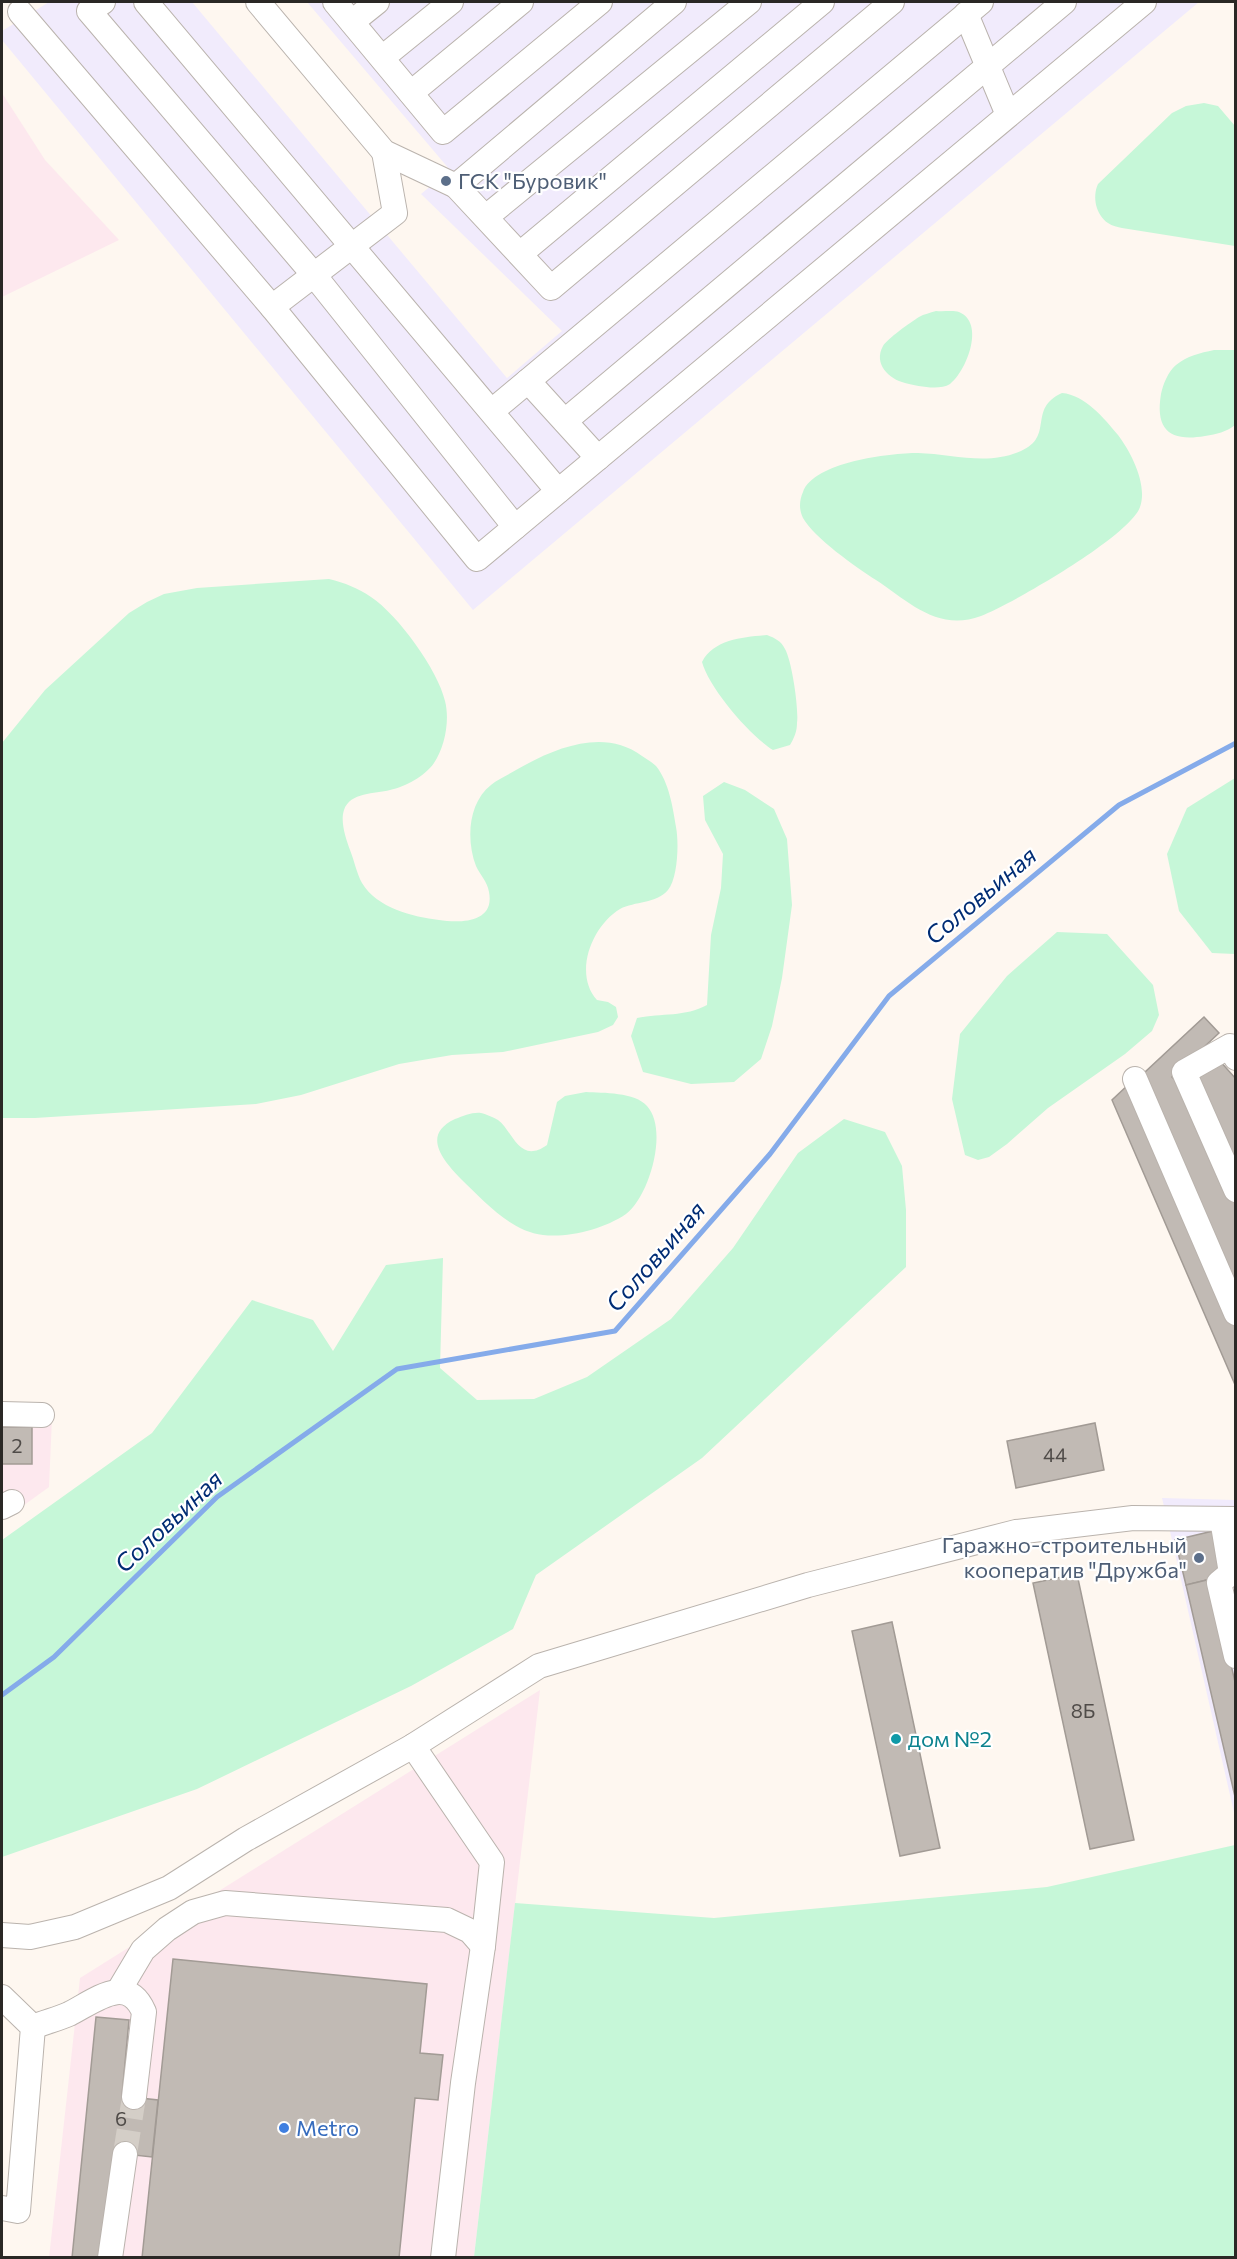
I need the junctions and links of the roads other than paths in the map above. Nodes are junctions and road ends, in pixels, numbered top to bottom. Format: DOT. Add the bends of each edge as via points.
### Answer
graph roads {
  1 [pos="103,2"];
  2 [pos="146,2"];
  3 [pos="258,2"];
  4 [pos="335,2"];
  5 [pos="377,2"];
  6 [pos="451,2"];
  7 [pos="521,2"];
  8 [pos="600,2"];
  9 [pos="674,2"];
  10 [pos="749,2"];
  11 [pos="822,2"];
  12 [pos="892,2"];
  13 [pos="1064,2"];
  14 [pos="1144,2"];
  15 [pos="974,8"];
  16 [pos="20,12"];
  17 [pos="352,22"];
  18 [pos="382,58"];
  19 [pos="989,65"];
  20 [pos="411,93"];
  21 [pos="1008,115"];
  22 [pos="384,152"];
  23 [pos="456,186"];
  24 [pos="486,217"];
  25 [pos="353,246"];
  26 [pos="520,254"];
  27 [pos="314,275"];
  28 [pos="272,307"];
  29 [pos="528,381"];
  30 [pos="492,411"];
  31 [pos="564,421"];
  32 [pos="598,458"];
  33 [pos="558,491"];
  34 [pos="515,527"];
  35 [pos="1236,1058"];
  36 [pos="1135,1080"];
  37 [pos="1236,1190"];
  38 [pos="1236,1313"];
  39 [pos="2,1414"];
  40 [pos="42,1415"];
  41 [pos="1229,1519"];
  42 [pos="1236,1656"];
  43 [pos="413,1746"];
  44 [pos="2,1935"];
  45 [pos="483,1946"];
  46 [pos="118,1992"];
  47 [pos="2,1997"];
  48 [pos="33,2027"];
  49 [pos="134,2097"];
  50 [pos="125,2154"];
  51 [pos="2,2208"];
  52 [pos="110,2258"];
  53 [pos="443,2258"];
  1 -- 27 [label="lane" via="89,11"];
  2 -- 25 [label="lane"];
  3 -- 22 [label="lane"];
  4 -- 17 [label="lane"];
  5 -- 17 [label="lane"];
  6 -- 18 [label="lane"];
  7 -- 20 [label="lane"];
  8 -- 20 [label="lane" via="443,132"];
  9 -- 23 [label="lane"];
  10 -- 24 [label="lane"];
  11 -- 26 [label="lane"];
  12 -- 26 [label="lane" via="551,288"];
  13 -- 19 [label="lane"];
  14 -- 21 [label="lane"];
  15 -- 19 [label="lane"];
  15 -- 29 [label="lane"];
  16 -- 28 [label="lane"];
  17 -- 18 [label="lane"];
  18 -- 20 [label="lane"];
  19 -- 21 [label="lane"];
  19 -- 31 [label="lane"];
  21 -- 32 [label="lane"];
  22 -- 23 [label="lane"];
  22 -- 25 [label="lane" via="395,213"];
  23 -- 24 [label="lane"];
  24 -- 26 [label="lane"];
  25 -- 27 [label="lane"];
  25 -- 30 [label="lane"];
  27 -- 28 [label="lane"];
  27 -- 34 [label="lane"];
  28 -- 34 [label="lane" via="477,560"];
  29 -- 30 [label="lane"];
  29 -- 31 [label="lane"];
  30 -- 33 [label="lane"];
  31 -- 32 [label="lane"];
  32 -- 33 [label="lane"];
  33 -- 34 [label="lane"];
  35 -- 37 [label="lane" via="1230,1047 1184,1072"];
  36 -- 38 [label="lane"];
  39 -- 40 [label="lane"];
  41 -- 42 [label="lane" via="1231,1573 1219,1583"];
  41 -- 43 [label="lane" via="1132,1518 1016,1532 808,1585 539,1666"];
  43 -- 44 [label="lane" via="246,1839 169,1888 75,1927 30,1937"];
  43 -- 45 [label="lane" via="492,1862"];
  45 -- 46 [label="lane" via="470,1931 447,1920 225,1903 193,1912 167,1929 143,1950"];
  45 -- 53 [label="lane"];
  46 -- 48 [label="lane" via="107,1993"];
  46 -- 49 [label="lane" via="131,1995 144,2012"];
  47 -- 48 [label="lane"];
  48 -- 51 [label="lane" via="18,2211"];
  50 -- 52 [label="lane"];
}
